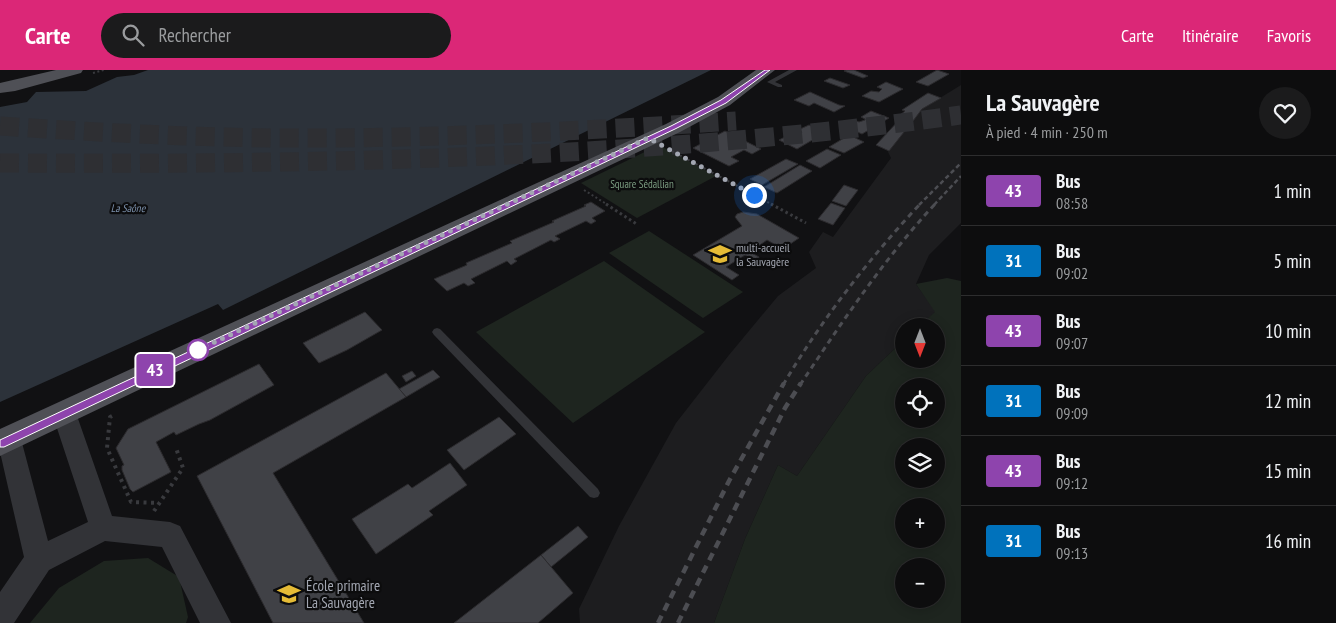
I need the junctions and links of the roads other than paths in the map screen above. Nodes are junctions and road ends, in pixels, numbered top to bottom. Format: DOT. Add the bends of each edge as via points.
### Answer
graph roads {
  1 [pos="56,70"];
  2 [pos="75,70"];
  3 [pos="794,70"];
  4 [pos="773,78"];
  5 [pos="0,87"];
  6 [pos="437,332"];
  7 [pos="64,413"];
  8 [pos="5,441"];
  9 [pos="594,493"];
  10 [pos="103,528"];
  11 [pos="40,560"];
  12 [pos="0,618"];
  13 [pos="216,623"];
  1 -- 5 [label="main road"];
  2 -- 5 [label="main road"];
  3 -- 4 [label="lane" via="770,82"];
  4 -- 7 [label="main road"];
  6 -- 9 [label="lane"];
  7 -- 8 [label="main road"];
  7 -- 10 [label="street"];
  8 -- 11 [label="street"];
  10 -- 11 [label="street"];
  10 -- 13 [label="street" via="170,535"];
  11 -- 12 [label="street"];
}
